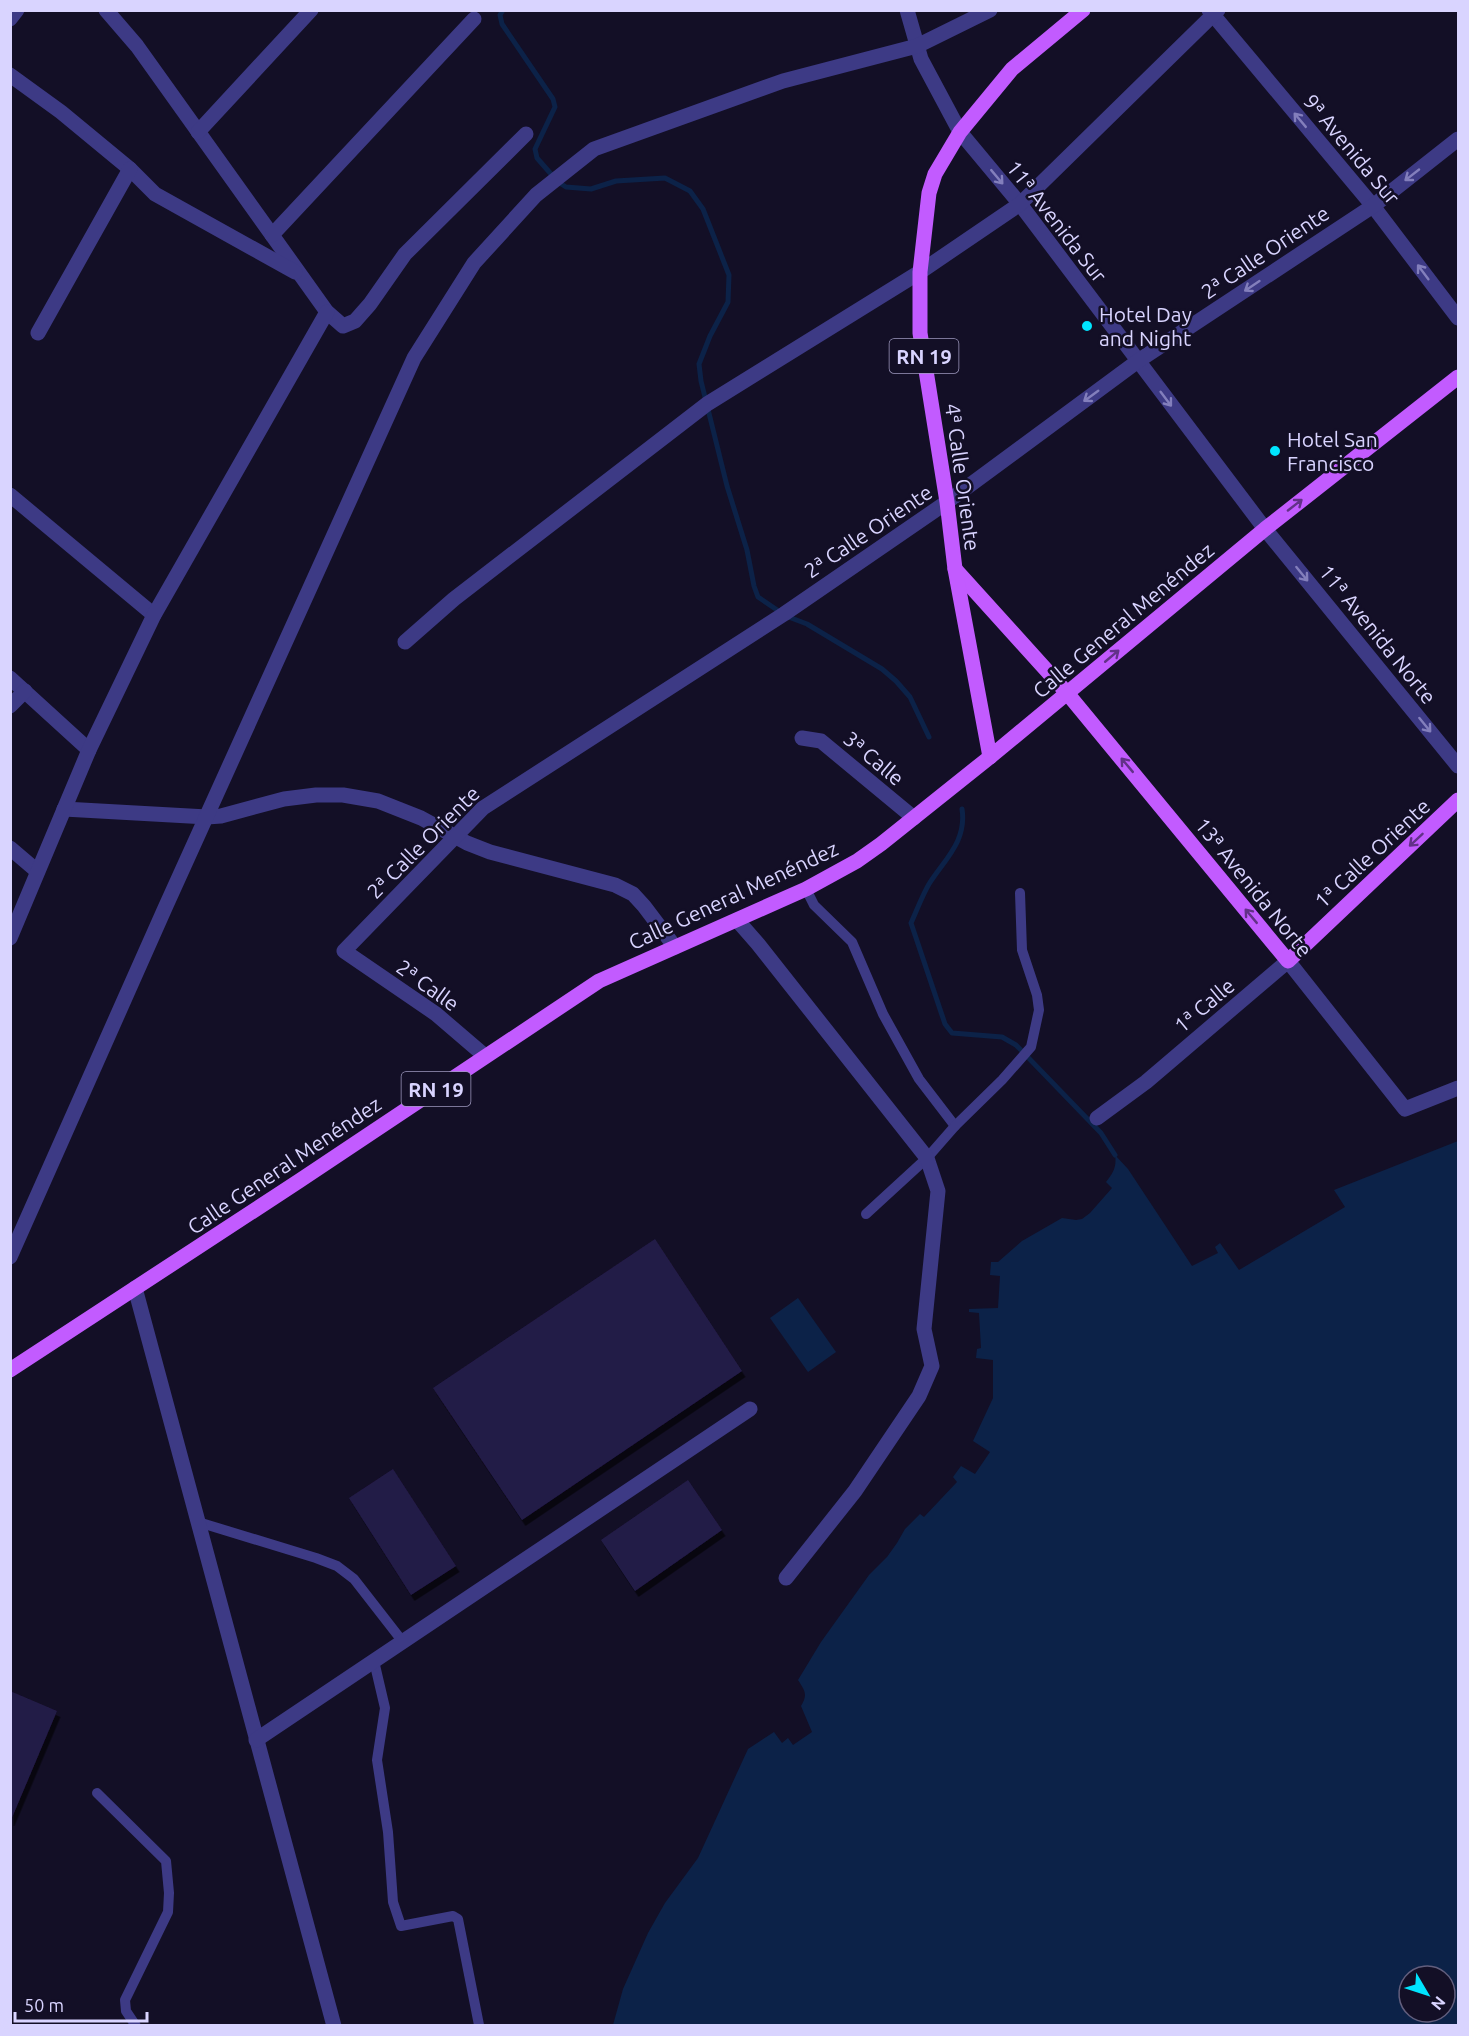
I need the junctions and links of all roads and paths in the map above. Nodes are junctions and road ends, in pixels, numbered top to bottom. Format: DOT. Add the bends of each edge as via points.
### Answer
graph roads {
  1 [pos="17,10"];
  2 [pos="106,10"];
  3 [pos="310,10"];
  4 [pos="906,10"];
  5 [pos="990,10"];
  6 [pos="1083,10"];
  7 [pos="1213,12"];
  8 [pos="10,19"];
  9 [pos="474,19"];
  10 [pos="917,46"];
  11 [pos="10,75"];
  12 [pos="198,132"];
  13 [pos="960,132"];
  14 [pos="526,134"];
  15 [pos="1458,140"];
  16 [pos="130,170"];
  17 [pos="1020,204"];
  18 [pos="1372,206"];
  19 [pos="272,235"];
  20 [pos="920,272"];
  21 [pos="300,275"];
  22 [pos="327,312"];
  23 [pos="1458,318"];
  24 [pos="38,333"];
  25 [pos="1138,361"];
  26 [pos="1458,377"];
  27 [pos="10,495"];
  28 [pos="947,502"];
  29 [pos="1265,529"];
  30 [pos="955,569"];
  31 [pos="154,615"];
  32 [pos="405,642"];
  33 [pos="10,678"];
  34 [pos="25,691"];
  35 [pos="1067,693"];
  36 [pos="10,706"];
  37 [pos="802,738"];
  38 [pos="89,750"];
  39 [pos="990,757"];
  40 [pos="1458,766"];
  41 [pos="1458,800"];
  42 [pos="64,809"];
  43 [pos="207,817"];
  44 [pos="914,818"];
  45 [pos="455,837"];
  46 [pos="10,848"];
  47 [pos="37,872"];
  48 [pos="806,889"];
  49 [pos="1020,893"];
  50 [pos="737,920"];
  51 [pos="10,938"];
  52 [pos="675,947"];
  53 [pos="344,951"];
  54 [pos="1288,961"];
  55 [pos="485,1056"];
  56 [pos="1458,1088"];
  57 [pos="1097,1118"];
  58 [pos="955,1126"];
  59 [pos="927,1158"];
  60 [pos="866,1214"];
  61 [pos="10,1257"];
  62 [pos="135,1288"];
  63 [pos="10,1370"];
  64 [pos="750,1409"];
  65 [pos="198,1522"];
  66 [pos="786,1578"];
  67 [pos="403,1642"];
  68 [pos="374,1661"];
  69 [pos="256,1740"];
  70 [pos="97,1792"];
  71 [pos="136,2025"];
  72 [pos="334,2025"];
  73 [pos="479,2025"];
  1 -- 8 [label="street"];
  2 -- 12 [label="street" via="137,46"];
  3 -- 12 [label="street"];
  4 -- 10 [label="street, 11ª Avenida Sur"];
  5 -- 10 [label="street"];
  6 -- 13 [label="main road, 4ª Calle Oriente / RN 19" via="1012,69"];
  7 -- 17 [label="street"];
  18 -- 7 [label="street, 9ª Avenida Sur, one-way"];
  9 -- 19 [label="street"];
  10 -- 13 [label="street, 11ª Avenida Sur"];
  10 -- 43 [label="street" via="783,81 594,149 536,195 474,263 414,358"];
  11 -- 16 [label="street"];
  12 -- 19 [label="street"];
  13 -- 17 [label="street, 11ª Avenida Sur, one-way"];
  13 -- 20 [label="main road, 4ª Calle Oriente / RN 19" via="929,193"];
  14 -- 22 [label="street" via="405,254 355,321 343,326"];
  15 -- 18 [label="street, 2ª Calle Oriente, one-way"];
  16 -- 21 [label="street" via="155,194"];
  16 -- 24 [label="street"];
  17 -- 20 [label="street"];
  17 -- 25 [label="street, 11ª Avenida Sur"];
  23 -- 18 [label="street, 9ª Avenida Sur, one-way"];
  18 -- 25 [label="street, 2ª Calle Oriente, one-way"];
  19 -- 21 [label="street"];
  20 -- 28 [label="main road, 4ª Calle Oriente / RN 19" via="920,333"];
  20 -- 32 [label="street" via="707,404 454,598"];
  21 -- 22 [label="street"];
  22 -- 31 [label="street"];
  25 -- 28 [label="street, 2ª Calle Oriente, one-way"];
  25 -- 29 [label="street, 11ª Avenida Sur, one-way"];
  29 -- 26 [label="main road, Calle General Menéndez, one-way"];
  27 -- 31 [label="street"];
  28 -- 30 [label="main road, 4ª Calle Oriente / RN 19"];
  28 -- 45 [label="street, 2ª Calle Oriente" via="784,614 483,808"];
  35 -- 29 [label="main road, Calle General Menéndez, one-way"];
  29 -- 40 [label="street, 11ª Avenida Norte, one-way"];
  30 -- 35 [label="main road, 13ª Avenida Norte"];
  30 -- 39 [label="main road, 4ª Calle Oriente / RN 19"];
  31 -- 38 [label="street"];
  33 -- 34 [label="street"];
  34 -- 36 [label="street"];
  34 -- 38 [label="street"];
  35 -- 39 [label="main road, Calle General Menéndez"];
  54 -- 35 [label="main road, 13ª Avenida Norte, one-way"];
  37 -- 44 [label="street, 3ª Calle" via="821,741"];
  38 -- 42 [label="street"];
  39 -- 44 [label="main road, Calle General Menéndez / RN 19"];
  41 -- 54 [label="main road, 1ª Calle Oriente, one-way"];
  42 -- 43 [label="street"];
  42 -- 47 [label="street"];
  43 -- 45 [label="street" via="284,799 343,795 378,801"];
  43 -- 61 [label="street"];
  44 -- 48 [label="main road, Calle General Menéndez / RN 19" via="857,861"];
  45 -- 52 [label="street" via="490,852 615,885 633,894"];
  45 -- 53 [label="street, 2ª Calle Oriente"];
  46 -- 47 [label="street"];
  47 -- 51 [label="street"];
  48 -- 50 [label="main road, Calle General Menéndez / RN 19"];
  48 -- 58 [label="lane" via="814,905 852,942 883,1014 919,1079"];
  49 -- 58 [label="lane" via="1022,950 1039,1010 1031,1047"];
  50 -- 52 [label="main road, Calle General Menéndez / RN 19"];
  50 -- 59 [label="street"];
  52 -- 55 [label="main road, Calle General Menéndez / RN 19" via="599,981"];
  53 -- 55 [label="street, 2ª Calle" via="436,1014"];
  54 -- 56 [label="street, 13ª Avenida Norte" via="1405,1109"];
  54 -- 57 [label="street, 1ª Calle" via="1146,1082"];
  55 -- 62 [label="main road, Calle General Menéndez / RN 19"];
  58 -- 59 [label="lane"];
  59 -- 60 [label="lane"];
  59 -- 66 [label="street" via="938,1191 924,1329 932,1366 919,1396 855,1491"];
  62 -- 63 [label="main road, Calle General Menéndez / RN 19"];
  62 -- 65 [label="street"];
  64 -- 67 [label="street"];
  65 -- 67 [label="lane" via="337,1566 354,1579"];
  65 -- 69 [label="street"];
  67 -- 68 [label="street"];
  68 -- 69 [label="street"];
  68 -- 73 [label="lane" via="385,1708 377,1760 393,1902 401,1926 453,1916 458,1919"];
  69 -- 72 [label="street"];
  70 -- 71 [label="lane" via="166,1861 168,1912 125,2000 126,2011"];
}
